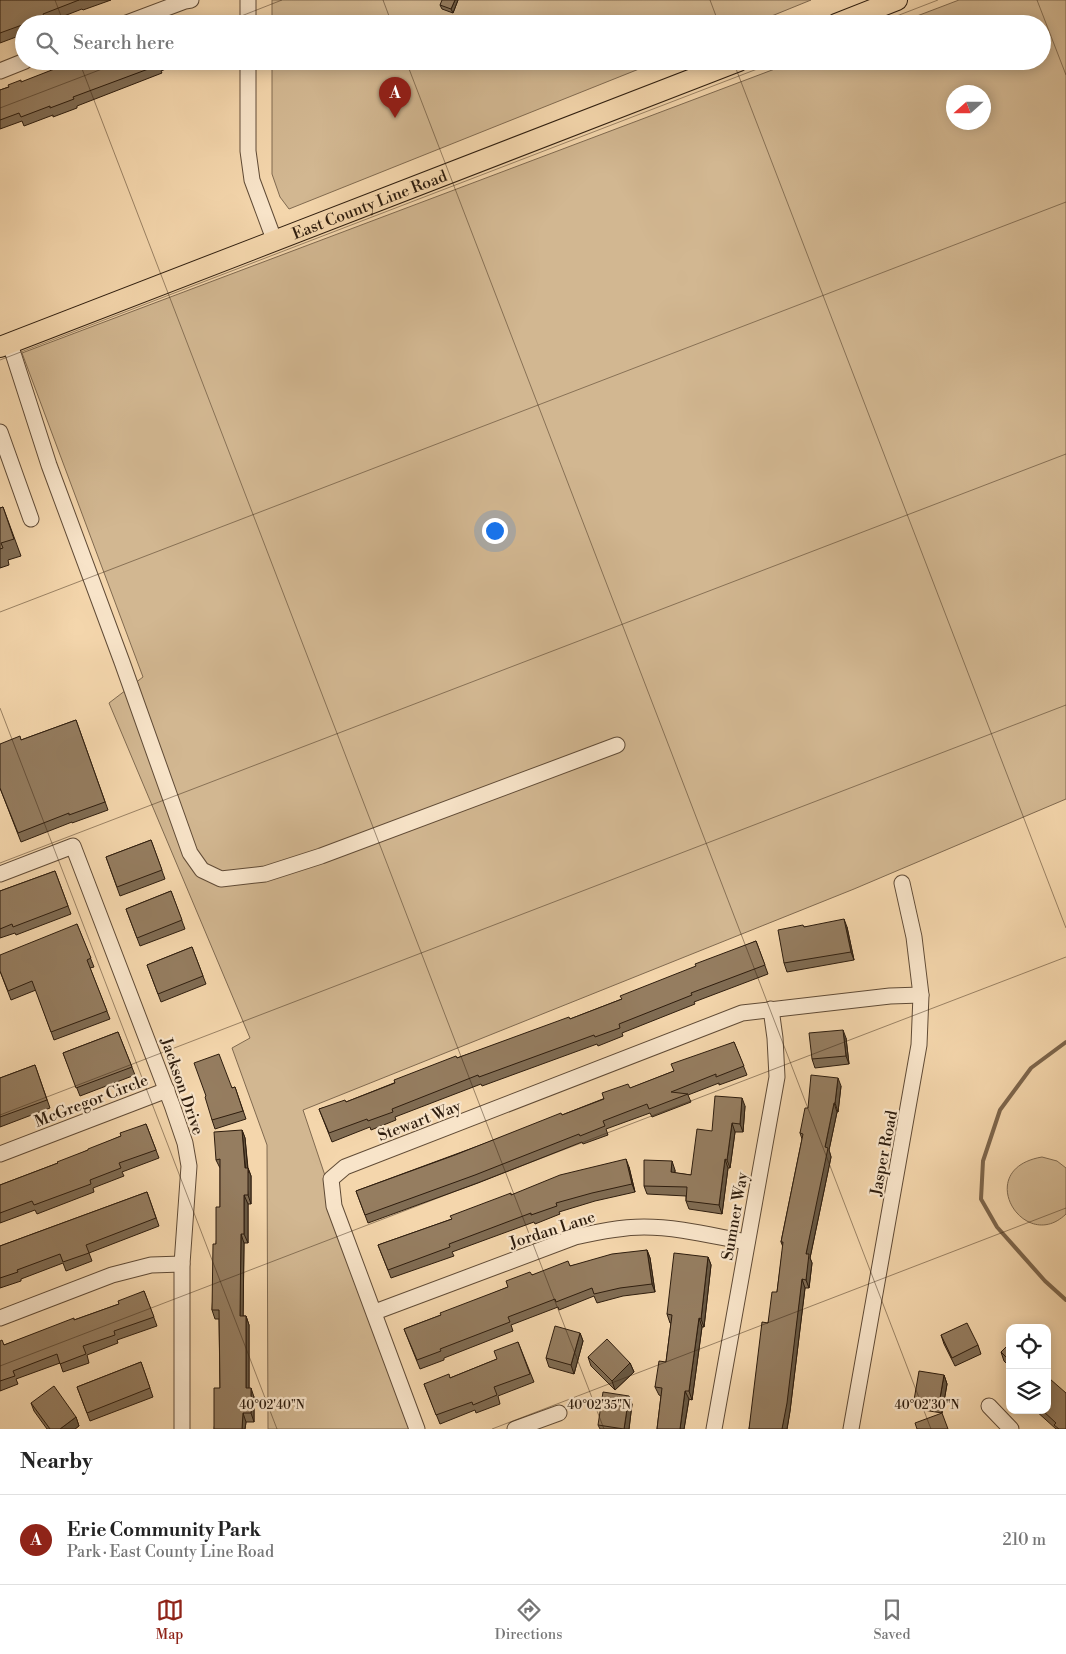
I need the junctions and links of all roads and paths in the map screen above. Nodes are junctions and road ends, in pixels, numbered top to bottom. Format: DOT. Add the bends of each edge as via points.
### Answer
graph roads {
  1 [pos="192,0"];
  2 [pos="248,0"];
  3 [pos="897,0"];
  4 [pos="148,15"];
  5 [pos="248,15"];
  6 [pos="859,15"];
  7 [pos="15,65"];
  8 [pos="248,70"];
  9 [pos="716,70"];
  10 [pos="0,71"];
  11 [pos="274,242"];
  12 [pos="5,346"];
  13 [pos="0,432"];
  14 [pos="30,519"];
  15 [pos="617,745"];
  16 [pos="0,874"];
  17 [pos="902,883"];
  18 [pos="921,995"];
  19 [pos="771,1010"];
  20 [pos="167,1090"];
  21 [pos="0,1154"];
  22 [pos="747,1242"];
  23 [pos="182,1264"];
  24 [pos="374,1312"];
  25 [pos="0,1318"];
  26 [pos="989,1406"];
  27 [pos="559,1413"];
  28 [pos="180,1429"];
  29 [pos="417,1429"];
  30 [pos="515,1429"];
  31 [pos="714,1429"];
  32 [pos="851,1429"];
  33 [pos="1011,1429"];
  1 -- 4 [label="street"];
  2 -- 5 [label="street"];
  3 -- 6 [label="main road"];
  7 -- 10 [label="street"];
  8 -- 11 [label="street" via="248,151 252,180"];
  9 -- 11 [label="main road, East County Line Road"];
  11 -- 12 [label="main road, East County Line Road"];
  12 -- 15 [label="street" via="190,853 202,870 221,879 266,874"];
  13 -- 14 [label="street"];
  16 -- 20 [label="street, Jackson Drive" via="73,846"];
  17 -- 18 [label="street, Jasper Road" via="914,937"];
  18 -- 19 [label="street"];
  18 -- 32 [label="street, Jasper Road" via="919,1045 911,1098"];
  19 -- 22 [label="street, Sumner Way" via="778,1077"];
  19 -- 24 [label="street, Stewart Way" via="742,1013 345,1167 331,1179 334,1206"];
  20 -- 21 [label="street, McGregor Circle"];
  20 -- 23 [label="street, Jackson Drive" via="185,1143 189,1166"];
  22 -- 24 [label="street, Jordan Lane" via="661,1228 606,1230 575,1237"];
  22 -- 31 [label="street, Sumner Way"];
  23 -- 25 [label="street" via="151,1265 112,1275"];
  23 -- 28 [label="street, Jackson Drive"];
  24 -- 29 [label="street, Stewart Way"];
  26 -- 33 [label="street"];
  27 -- 30 [label="street"];
}
